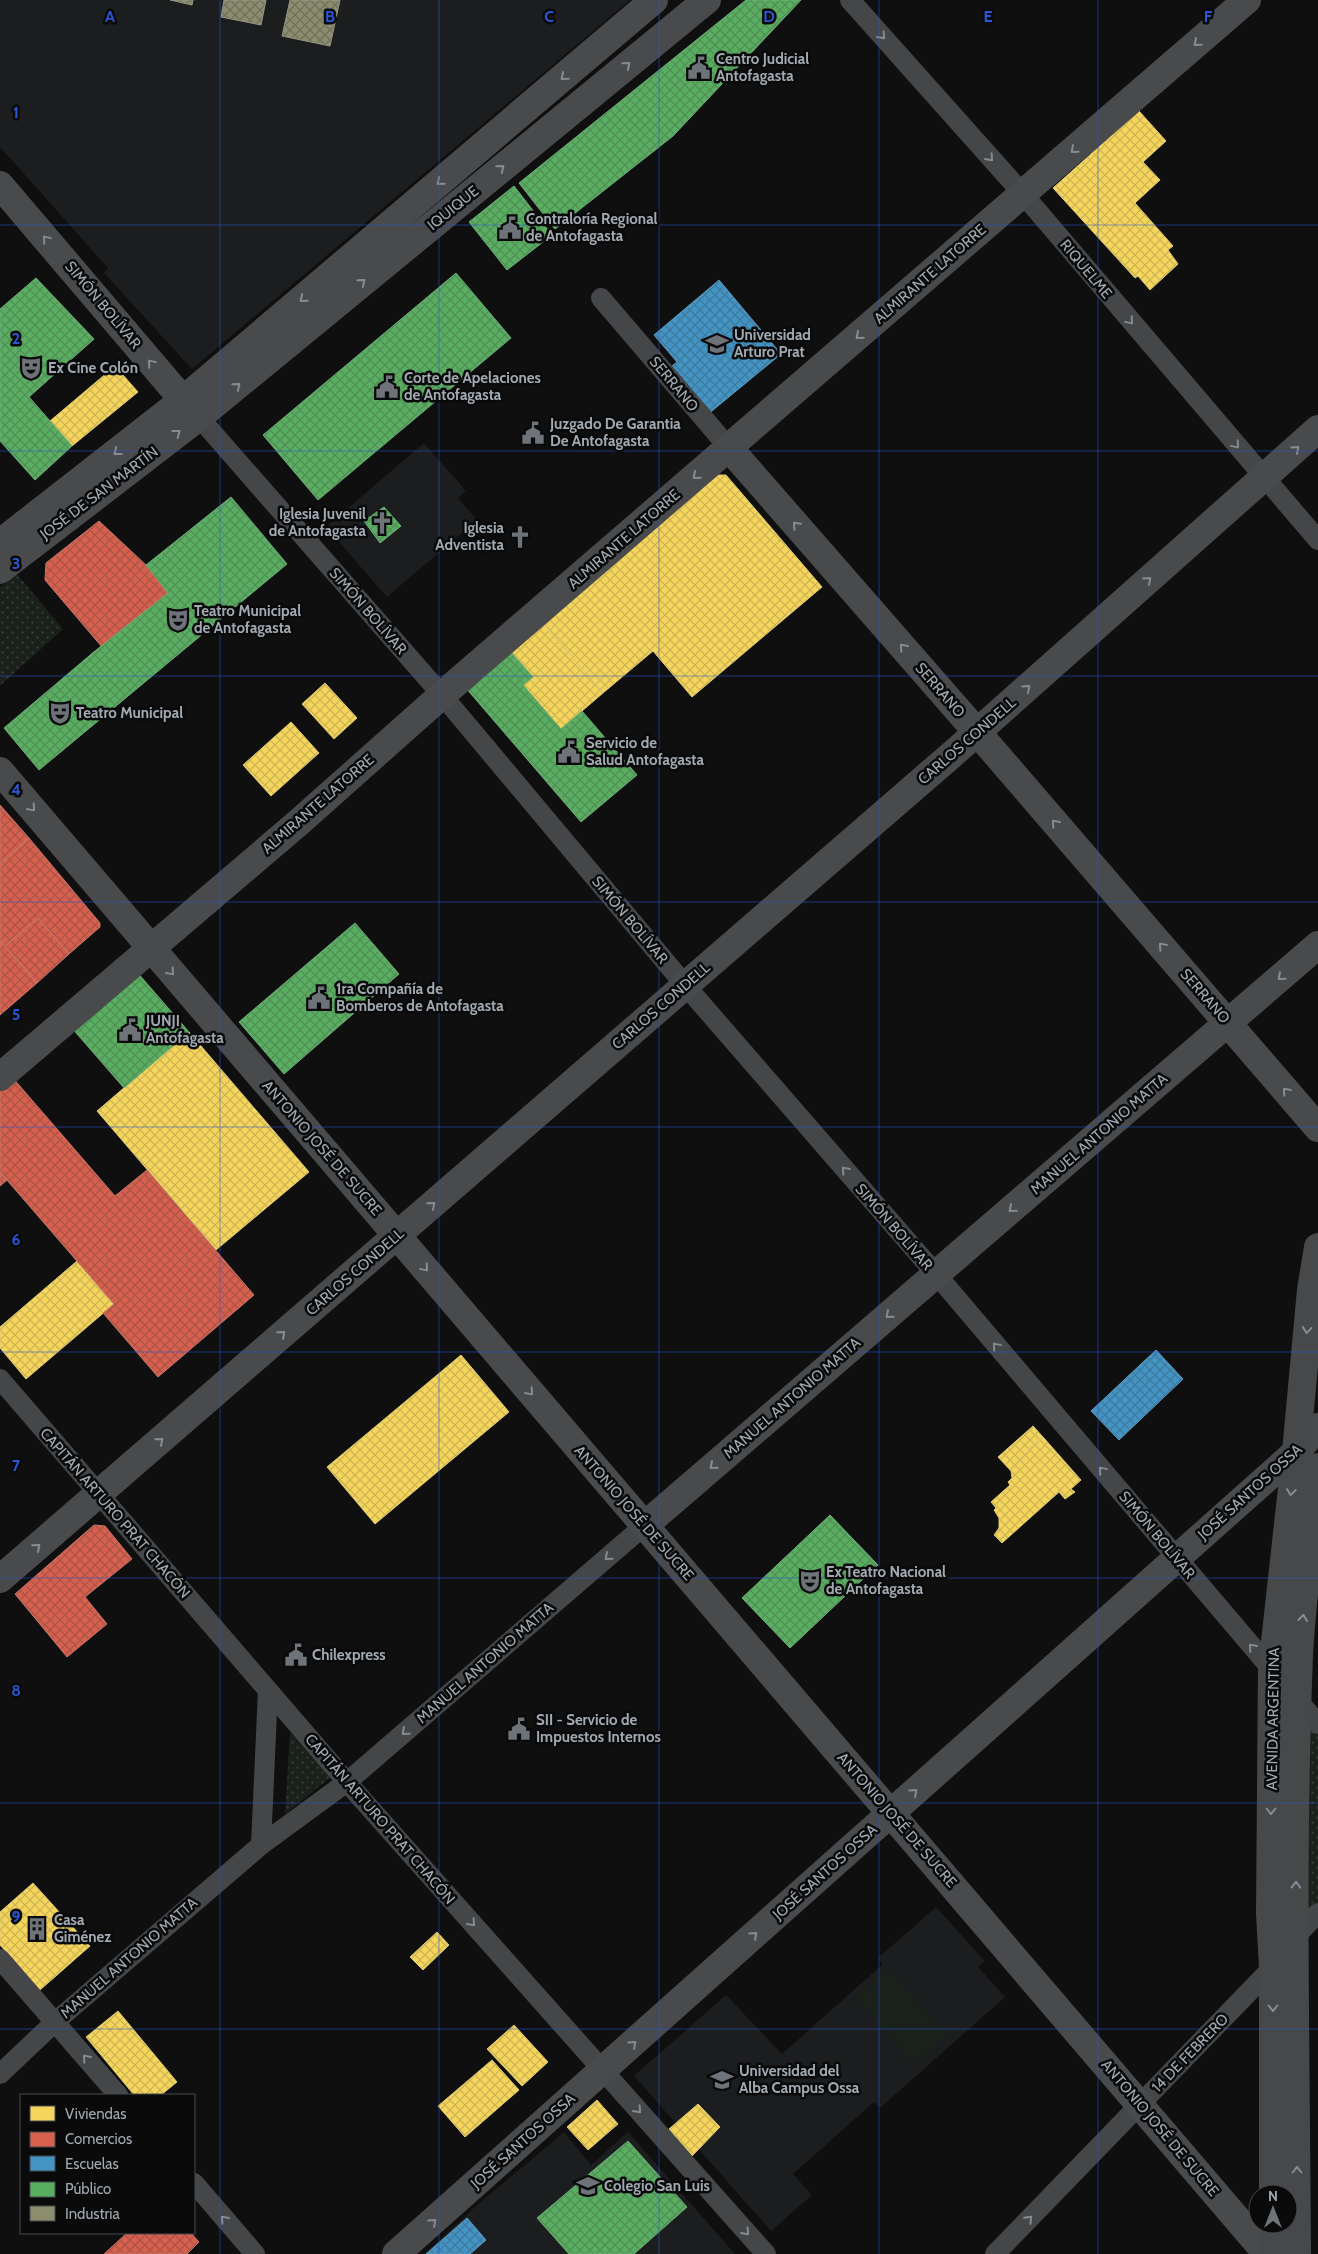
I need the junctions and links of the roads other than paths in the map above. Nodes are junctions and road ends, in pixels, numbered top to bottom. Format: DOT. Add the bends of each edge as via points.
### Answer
graph roads {
  1 [pos="654,0"];
  2 [pos="707,0"];
  3 [pos="1248,0"];
  4 [pos="856,2"];
  5 [pos="0,185"];
  6 [pos="1022,194"];
  7 [pos="601,298"];
  8 [pos="191,408"];
  9 [pos="1318,429"];
  10 [pos="729,448"];
  11 [pos="1264,478"];
  12 [pos="1318,540"];
  13 [pos="0,543"];
  14 [pos="0,570"];
  15 [pos="442,695"];
  16 [pos="977,732"];
  17 [pos="0,772"];
  18 [pos="1318,945"];
  19 [pos="151,947"];
  20 [pos="685,985"];
  21 [pos="1228,1023"];
  22 [pos="0,1077"];
  23 [pos="1318,1128"];
  24 [pos="397,1235"];
  25 [pos="1318,1247"];
  26 [pos="936,1274"];
  27 [pos="0,1379"];
  28 [pos="1318,1427"];
  29 [pos="1296,1452"];
  30 [pos="1318,1467"];
  31 [pos="99,1494"];
  32 [pos="645,1525"];
  33 [pos="1176,1558"];
  34 [pos="0,1579"];
  35 [pos="1272,1669"];
  36 [pos="268,1690"];
  37 [pos="1298,1700"];
  38 [pos="1318,1724"];
  39 [pos="347,1782"];
  40 [pos="891,1813"];
  41 [pos="261,1845"];
  42 [pos="1318,1913"];
  43 [pos="1295,1937"];
  44 [pos="0,1958"];
  45 [pos="1273,1967"];
  46 [pos="55,2022"];
  47 [pos="602,2070"];
  48 [pos="0,2074"];
  49 [pos="117,2094"];
  50 [pos="1139,2105"];
  51 [pos="195,2184"];
  52 [pos="1273,2184"];
  53 [pos="1273,2234"];
  54 [pos="255,2254"];
  55 [pos="396,2254"];
  56 [pos="766,2254"];
  57 [pos="995,2254"];
  58 [pos="1267,2254"];
  59 [pos="1274,2254"];
  60 [pos="1297,2254"];
  1 -- 8 [label="street, IQUIQUE, one-way"];
  8 -- 2 [label="street, IQUIQUE, one-way"];
  3 -- 6 [label="street, ALMIRANTE LATORRE, one-way"];
  4 -- 6 [label="street, RIQUELME, one-way"];
  8 -- 5 [label="street, SIMÓN BOLÍVAR, one-way"];
  6 -- 10 [label="street, ALMIRANTE LATORRE, one-way"];
  6 -- 11 [label="street, RIQUELME, one-way"];
  7 -- 10 [label="street, SERRANO"];
  8 -- 13 [label="street, JOSÉ DE SAN MARTÍN, one-way"];
  14 -- 8 [label="street, JOSÉ DE SAN MARTÍN, one-way"];
  8 -- 15 [label="street, SIMÓN BOLÍVAR"];
  11 -- 9 [label="street, CARLOS CONDELL, one-way"];
  10 -- 15 [label="street, ALMIRANTE LATORRE, one-way"];
  16 -- 10 [label="street, SERRANO, one-way"];
  11 -- 12 [label="street, RIQUELME"];
  16 -- 11 [label="street, CARLOS CONDELL, one-way"];
  15 -- 19 [label="street, ALMIRANTE LATORRE"];
  15 -- 20 [label="street, SIMÓN BOLÍVAR"];
  16 -- 20 [label="street, CARLOS CONDELL"];
  21 -- 16 [label="street, SERRANO, one-way"];
  17 -- 19 [label="street, ANTONIO JOSÉ DE SUCRE, one-way"];
  18 -- 21 [label="street, MANUEL ANTONIO MATTA, one-way"];
  19 -- 22 [label="street, ALMIRANTE LATORRE"];
  19 -- 24 [label="street, ANTONIO JOSÉ DE SUCRE, one-way"];
  24 -- 20 [label="street, CARLOS CONDELL, one-way"];
  26 -- 20 [label="street, SIMÓN BOLÍVAR, one-way"];
  23 -- 21 [label="street, SERRANO, one-way"];
  21 -- 26 [label="street, MANUEL ANTONIO MATTA, one-way"];
  31 -- 24 [label="street, CARLOS CONDELL, one-way"];
  24 -- 32 [label="street, ANTONIO JOSÉ DE SUCRE, one-way"];
  25 -- 29 [label="main road, AVENIDA ARGENTINA, one-way"];
  26 -- 32 [label="street, MANUEL ANTONIO MATTA, one-way"];
  33 -- 26 [label="street, SIMÓN BOLÍVAR, one-way"];
  27 -- 31 [label="street, CAPITÁN ARTURO PRAT CHACÓN"];
  28 -- 29 [label="street, JOSÉ SANTOS OSSA"];
  29 -- 33 [label="street, JOSÉ SANTOS OSSA"];
  29 -- 35 [label="main road, AVENIDA ARGENTINA, one-way"];
  37 -- 30 [label="main road, AVENIDA ARGENTINA, one-way"];
  34 -- 31 [label="street, CARLOS CONDELL, one-way"];
  31 -- 36 [label="street, CAPITÁN ARTURO PRAT CHACÓN"];
  32 -- 39 [label="street, MANUEL ANTONIO MATTA, one-way"];
  32 -- 40 [label="street, ANTONIO JOSÉ DE SUCRE"];
  35 -- 33 [label="street, SIMÓN BOLÍVAR, one-way"];
  40 -- 33 [label="street, JOSÉ SANTOS OSSA, one-way"];
  35 -- 37 [label="street, SIMÓN BOLÍVAR"];
  35 -- 45 [label="main road, AVENIDA ARGENTINA, one-way" via="1270,1913"];
  36 -- 39 [label="street, CAPITÁN ARTURO PRAT CHACÓN"];
  36 -- 41 [label="street"];
  37 -- 38 [label="street, SIMÓN BOLÍVAR"];
  43 -- 37 [label="main road, AVENIDA ARGENTINA, one-way"];
  39 -- 41 [label="street, MANUEL ANTONIO MATTA"];
  39 -- 47 [label="street, CAPITÁN ARTURO PRAT CHACÓN, one-way"];
  47 -- 40 [label="street, JOSÉ SANTOS OSSA, one-way"];
  40 -- 50 [label="street, ANTONIO JOSÉ DE SUCRE"];
  41 -- 46 [label="street, MANUEL ANTONIO MATTA"];
  42 -- 43 [label="street, 14 DE FEBRERO"];
  43 -- 45 [label="street, 14 DE FEBRERO"];
  60 -- 43 [label="main road, AVENIDA ARGENTINA, one-way"];
  44 -- 46 [label="street"];
  45 -- 50 [label="street, 14 DE FEBRERO"];
  45 -- 52 [label="main road, AVENIDA ARGENTINA, one-way"];
  46 -- 48 [label="street, MANUEL ANTONIO MATTA"];
  49 -- 46 [label="street, one-way"];
  55 -- 47 [label="street, JOSÉ SANTOS OSSA, one-way"];
  47 -- 56 [label="street, CAPITÁN ARTURO PRAT CHACÓN, one-way"];
  57 -- 50 [label="street, 14 DE FEBRERO, one-way"];
  50 -- 58 [label="street, ANTONIO JOSÉ DE SUCRE"];
  54 -- 51 [label="street, one-way"];
  53 -- 59 [label="main road"];
}
